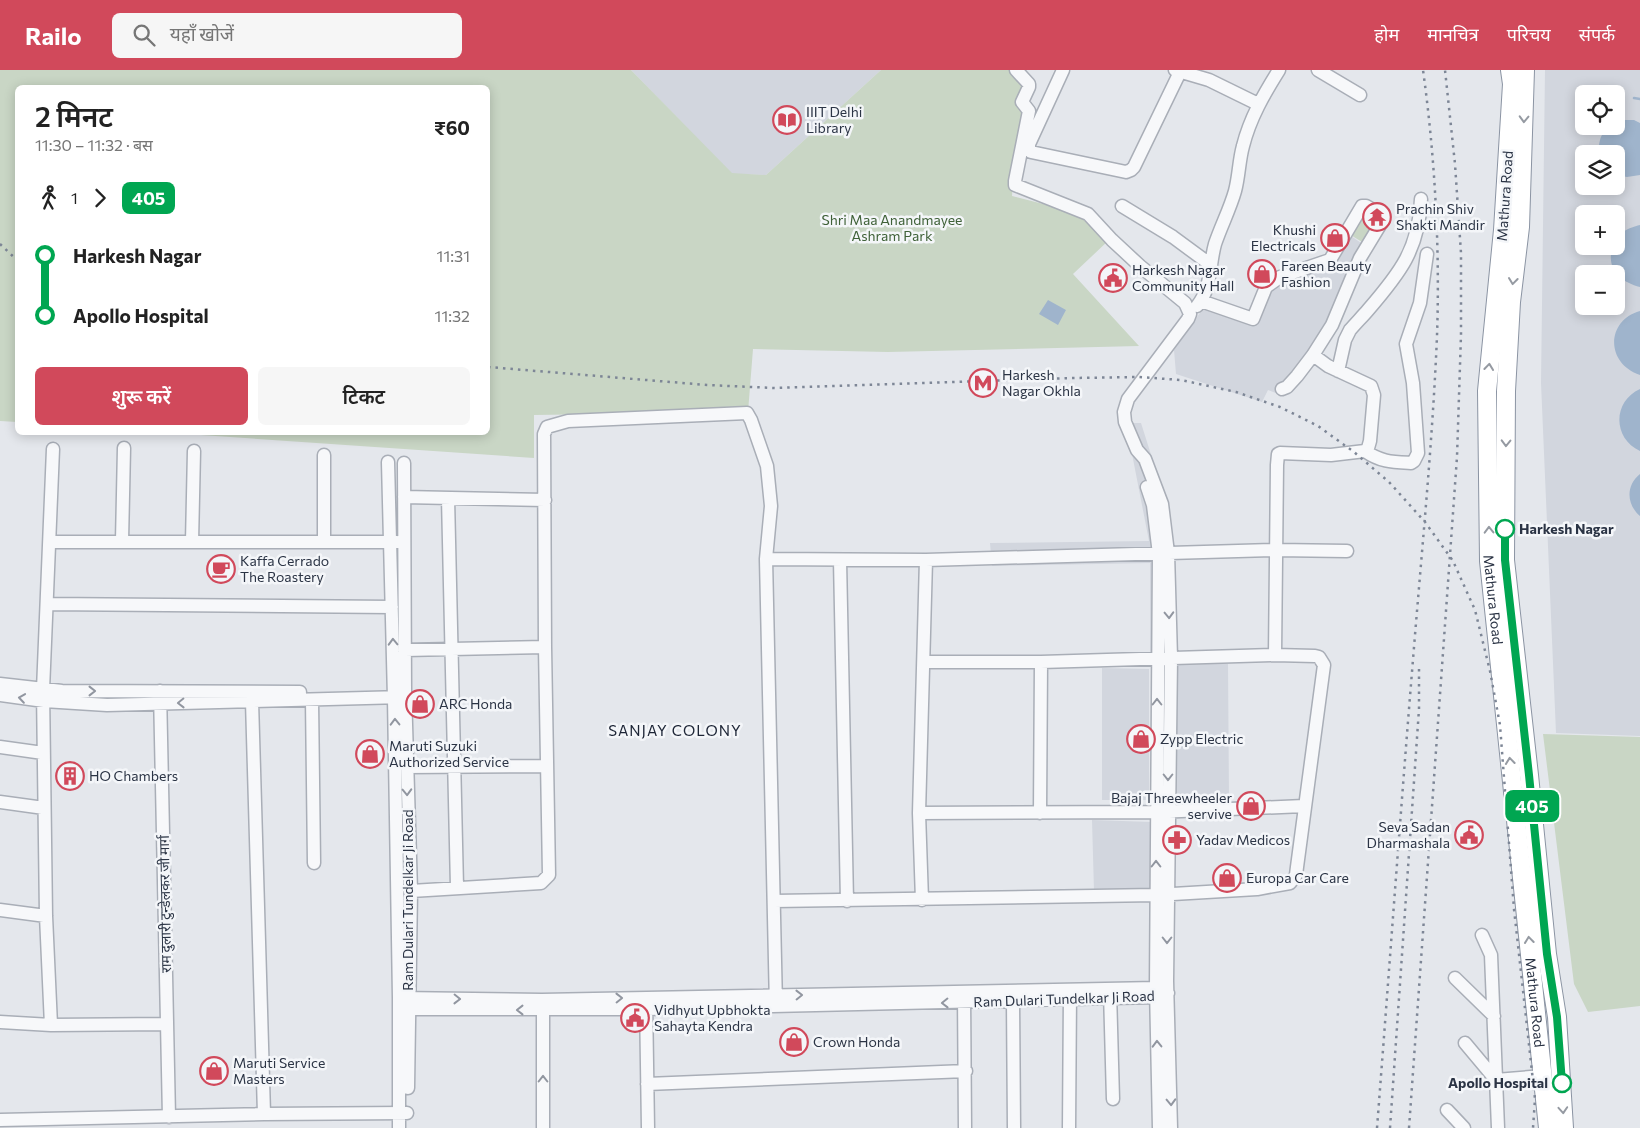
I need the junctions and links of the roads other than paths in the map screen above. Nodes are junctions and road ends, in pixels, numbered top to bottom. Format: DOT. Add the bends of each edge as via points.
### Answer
graph roads {
  1 [pos="1016,70"];
  2 [pos="1063,70"];
  3 [pos="1279,70"];
  4 [pos="1318,70"];
  5 [pos="1510,70"];
  6 [pos="1525,70"];
  7 [pos="1178,71"];
  8 [pos="1360,95"];
  9 [pos="1258,104"];
  10 [pos="1034,118"];
  11 [pos="1421,199"];
  12 [pos="1122,206"];
  13 [pos="1427,254"];
  14 [pos="1211,265"];
  15 [pos="1202,301"];
  16 [pos="1190,314"];
  17 [pos="1313,355"];
  18 [pos="1338,370"];
  19 [pos="1282,389"];
  20 [pos="124,448"];
  21 [pos="54,449"];
  22 [pos="194,451"];
  23 [pos="1365,451"];
  24 [pos="324,455"];
  25 [pos="388,462"];
  26 [pos="404,463"];
  27 [pos="404,497"];
  28 [pos="448,498"];
  29 [pos="545,500"];
  30 [pos="122,541"];
  31 [pos="50,542"];
  32 [pos="192,542"];
  33 [pos="324,542"];
  34 [pos="389,542"];
  35 [pos="404,542"];
  36 [pos="1276,550"];
  37 [pos="1347,551"];
  38 [pos="1163,554"];
  39 [pos="766,559"];
  40 [pos="840,560"];
  41 [pos="926,560"];
  42 [pos="47,604"];
  43 [pos="392,607"];
  44 [pos="545,647"];
  45 [pos="451,648"];
  46 [pos="405,650"];
  47 [pos="1275,655"];
  48 [pos="1164,658"];
  49 [pos="924,662"];
  50 [pos="1041,662"];
  51 [pos="0,684"];
  52 [pos="400,694"];
  53 [pos="0,695"];
  54 [pos="44,696"];
  55 [pos="160,697"];
  56 [pos="312,700"];
  57 [pos="252,701"];
  58 [pos="0,747"];
  59 [pos="43,753"];
  60 [pos="547,766"];
  61 [pos="406,767"];
  62 [pos="454,767"];
  63 [pos="0,802"];
  64 [pos="1304,806"];
  65 [pos="44,808"];
  66 [pos="1162,811"];
  67 [pos="919,813"];
  68 [pos="1040,813"];
  69 [pos="314,864"];
  70 [pos="457,887"];
  71 [pos="411,891"];
  72 [pos="1162,895"];
  73 [pos="922,900"];
  74 [pos="774,901"];
  75 [pos="847,901"];
  76 [pos="0,910"];
  77 [pos="46,916"];
  78 [pos="1482,935"];
  79 [pos="1455,978"];
  80 [pos="1110,993"];
  81 [pos="1160,993"];
  82 [pos="1070,994"];
  83 [pos="965,997"];
  84 [pos="775,1001"];
  85 [pos="1013,1001"];
  86 [pos="646,1003"];
  87 [pos="404,1004"];
  88 [pos="543,1005"];
  89 [pos="1494,1016"];
  90 [pos="0,1022"];
  91 [pos="167,1024"];
  92 [pos="52,1025"];
  93 [pos="1465,1043"];
  94 [pos="966,1071"];
  95 [pos="1543,1076"];
  96 [pos="1496,1080"];
  97 [pos="647,1084"];
  98 [pos="1113,1099"];
  99 [pos="1447,1110"];
  100 [pos="403,1113"];
  101 [pos="264,1114"];
  102 [pos="169,1117"];
  103 [pos="0,1120"];
  104 [pos="399,1128"];
  105 [pos="408,1128"];
  106 [pos="543,1128"];
  107 [pos="648,1128"];
  108 [pos="965,1128"];
  109 [pos="1014,1128"];
  110 [pos="1069,1128"];
  111 [pos="1159,1128"];
  112 [pos="1171,1128"];
  113 [pos="1464,1128"];
  114 [pos="1498,1128"];
  115 [pos="1548,1128"];
  116 [pos="1564,1128"];
  1 -- 10 [label="street" via="1029,84 1022,102"];
  2 -- 10 [label="street"];
  3 -- 9 [label="street"];
  4 -- 8 [label="street"];
  95 -- 5 [label="highway, Mathura Road, one-way" via="1489,561 1487,391 1503,230 1512,84"];
  6 -- 116 [label="highway, Mathura Road, one-way" via="1520,227 1511,302 1506,391 1505,560 1547,954 1557,1017"];
  7 -- 9 [label="street" via="1209,80"];
  7 -- 10 [label="street" via="1134,167 1128,172 1031,152 1029,144"];
  9 -- 14 [label="street" via="1247,132 1235,189"];
  10 -- 16 [label="street" via="1016,185 1088,214 1140,266 1185,303"];
  11 -- 18 [label="street" via="1417,233 1406,261 1350,330"];
  12 -- 14 [label="street"];
  13 -- 23 [label="street" via="1420,303 1406,344 1414,384 1418,453 1411,462 1391,462 1378,460"];
  14 -- 15 [label="street"];
  15 -- 16 [label="street"];
  15 -- 17 [label="street" via="1253,319 1266,287 1280,277 1330,260 1361,207 1366,206 1383,216 1383,220 1363,253 1332,325"];
  16 -- 38 [label="street" via="1128,399 1124,412 1125,422 1138,450"];
  17 -- 18 [label="street"];
  17 -- 19 [label="street" via="1291,383"];
  18 -- 23 [label="street" via="1373,389 1370,441"];
  20 -- 30 [label="street"];
  21 -- 31 [label="street"];
  22 -- 32 [label="street"];
  23 -- 36 [label="street" via="1332,455 1278,454"];
  24 -- 33 [label="street"];
  25 -- 34 [label="street"];
  26 -- 27 [label="street"];
  27 -- 28 [label="street"];
  27 -- 35 [label="street"];
  28 -- 29 [label="street"];
  28 -- 45 [label="street"];
  29 -- 39 [label="street" via="544,434 547,427 568,421 747,413 767,466 770,486"];
  29 -- 44 [label="street"];
  30 -- 31 [label="street"];
  30 -- 32 [label="street"];
  31 -- 42 [label="street"];
  32 -- 33 [label="street"];
  33 -- 34 [label="street"];
  34 -- 35 [label="street"];
  34 -- 43 [label="street"];
  35 -- 46 [label="street"];
  36 -- 37 [label="street"];
  36 -- 38 [label="street"];
  36 -- 47 [label="street"];
  38 -- 41 [label="street"];
  38 -- 48 [label="street"];
  39 -- 40 [label="street"];
  39 -- 74 [label="street"];
  40 -- 41 [label="street"];
  40 -- 75 [label="street"];
  41 -- 49 [label="street"];
  42 -- 43 [label="street"];
  42 -- 54 [label="street"];
  52 -- 43 [label="street, one-way"];
  44 -- 45 [label="street"];
  44 -- 60 [label="street"];
  45 -- 46 [label="street"];
  45 -- 62 [label="street"];
  46 -- 52 [label="street"];
  47 -- 48 [label="street"];
  47 -- 64 [label="street" via="1315,656 1324,665"];
  48 -- 50 [label="street"];
  48 -- 66 [label="street"];
  49 -- 50 [label="street"];
  49 -- 67 [label="street"];
  50 -- 68 [label="street"];
  51 -- 54 [label="street"];
  52 -- 55 [label="street" via="319,692"];
  52 -- 56 [label="street"];
  52 -- 61 [label="street, Ram Dulari Tundelkar Ji Road"];
  87 -- 52 [label="street, Ram Dulari Tundelkar Ji Road, one-way"];
  54 -- 53 [label="street, one-way"];
  54 -- 55 [label="street" via="107,705"];
  54 -- 59 [label="street"];
  57 -- 55 [label="street, one-way"];
  55 -- 91 [label="street, राम दुलारी टुन्डेलकर जी मार्ग"];
  56 -- 57 [label="street"];
  56 -- 69 [label="street"];
  57 -- 101 [label="street"];
  58 -- 59 [label="street"];
  59 -- 65 [label="street"];
  60 -- 62 [label="street"];
  60 -- 70 [label="street" via="549,872 546,880"];
  61 -- 62 [label="street"];
  61 -- 71 [label="street, Ram Dulari Tundelkar Ji Road, one-way"];
  62 -- 70 [label="street"];
  63 -- 65 [label="street"];
  64 -- 66 [label="street"];
  64 -- 72 [label="street" via="1296,875 1290,883 1257,889"];
  65 -- 77 [label="street"];
  66 -- 68 [label="street"];
  66 -- 72 [label="street"];
  67 -- 68 [label="street"];
  67 -- 73 [label="street"];
  70 -- 71 [label="street"];
  71 -- 87 [label="street, Ram Dulari Tundelkar Ji Road"];
  72 -- 73 [label="street"];
  72 -- 81 [label="street"];
  73 -- 75 [label="street"];
  74 -- 75 [label="street"];
  74 -- 84 [label="street"];
  76 -- 77 [label="street"];
  77 -- 92 [label="street"];
  78 -- 89 [label="street" via="1491,956"];
  79 -- 89 [label="street"];
  80 -- 81 [label="street, Ram Dulari Tundelkar Ji Road"];
  80 -- 82 [label="street, Ram Dulari Tundelkar Ji Road"];
  80 -- 98 [label="street"];
  111 -- 81 [label="street, one-way"];
  81 -- 112 [label="street, one-way"];
  82 -- 83 [label="street, Ram Dulari Tundelkar Ji Road"];
  82 -- 85 [label="street, Ram Dulari Tundelkar Ji Road"];
  82 -- 110 [label="street"];
  83 -- 84 [label="street, Ram Dulari Tundelkar Ji Road"];
  83 -- 85 [label="street, Ram Dulari Tundelkar Ji Road"];
  83 -- 94 [label="street"];
  84 -- 86 [label="street, Ram Dulari Tundelkar Ji Road"];
  85 -- 109 [label="street"];
  86 -- 88 [label="street, Ram Dulari Tundelkar Ji Road"];
  86 -- 97 [label="street"];
  87 -- 88 [label="street, Ram Dulari Tundelkar Ji Road"];
  87 -- 100 [label="street, Ram Dulari Tundelkar Ji Road"];
  106 -- 88 [label="street, one-way"];
  89 -- 96 [label="street"];
  90 -- 92 [label="street"];
  91 -- 92 [label="street"];
  91 -- 102 [label="street, राम दुलारी टुन्डेलकर जी मार्ग"];
  93 -- 96 [label="street"];
  94 -- 97 [label="street"];
  94 -- 108 [label="street"];
  95 -- 96 [label="street"];
  95 -- 115 [label="highway, Mathura Road"];
  96 -- 114 [label="street"];
  97 -- 107 [label="street"];
  99 -- 113 [label="street"];
  100 -- 101 [label="street"];
  100 -- 104 [label="street, Ram Dulari Tundelkar Ji Road"];
  100 -- 105 [label="street, Ram Dulari Tundelkar Ji Road"];
  101 -- 102 [label="street"];
  102 -- 103 [label="street"];
}
